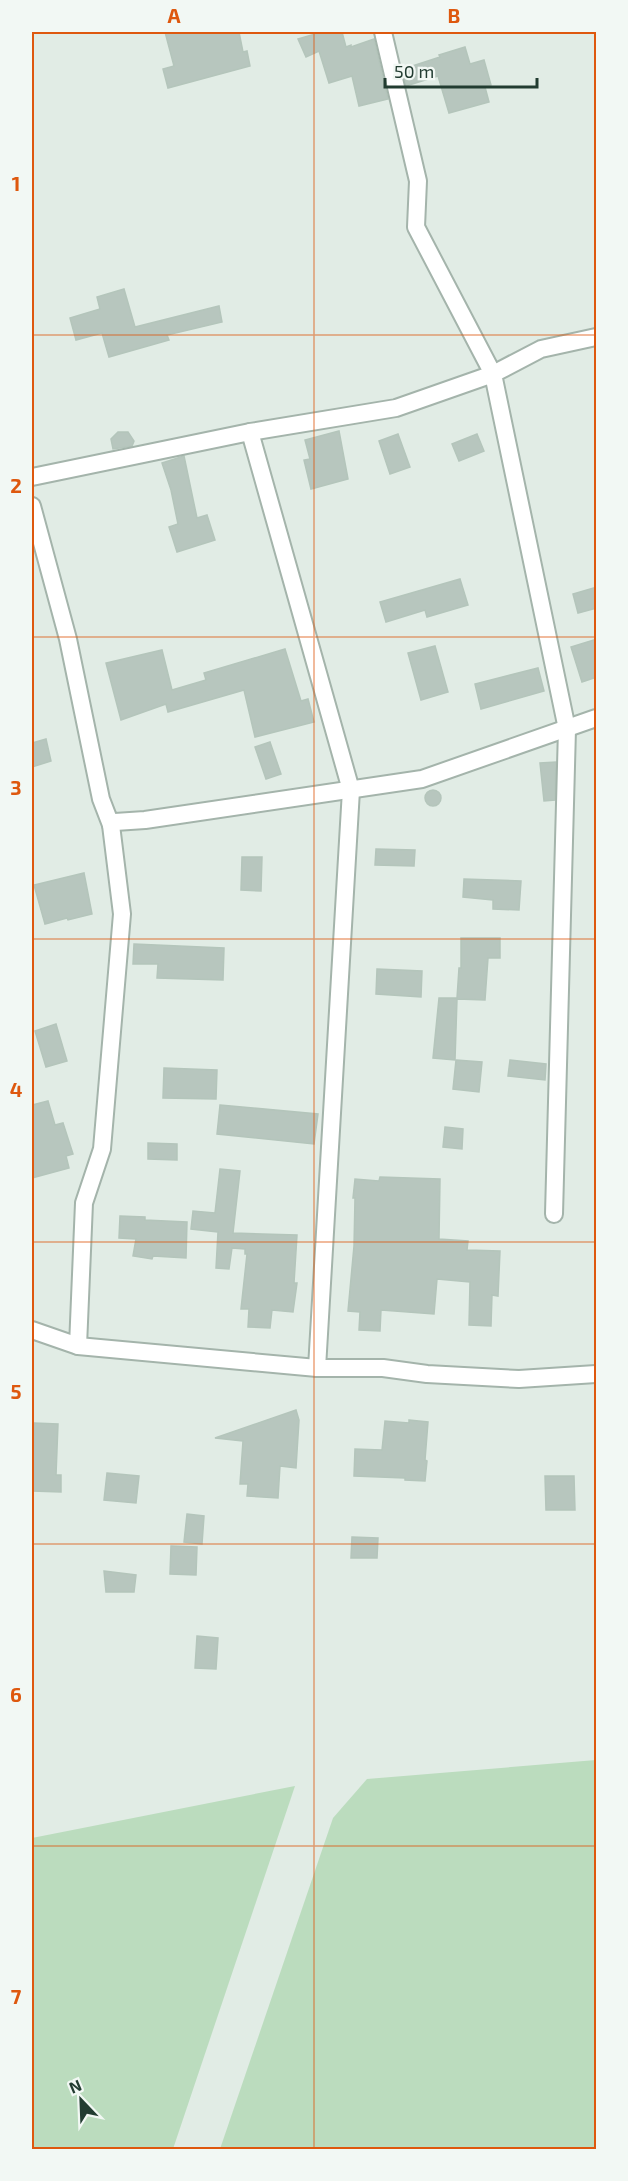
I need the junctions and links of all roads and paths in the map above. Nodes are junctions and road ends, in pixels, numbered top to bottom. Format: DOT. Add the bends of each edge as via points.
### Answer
graph roads {
  1 [pos="382,32"];
  2 [pos="597,337"];
  3 [pos="493,374"];
  4 [pos="249,432"];
  5 [pos="32,477"];
  6 [pos="32,506"];
  7 [pos="597,718"];
  8 [pos="567,729"];
  9 [pos="351,790"];
  10 [pos="111,825"];
  11 [pos="554,1214"];
  12 [pos="32,1330"];
  13 [pos="78,1346"];
  14 [pos="317,1368"];
  15 [pos="597,1374"];
  1 -- 3 [label="street" via="418,181 416,227"];
  2 -- 3 [label="street" via="541,349"];
  3 -- 4 [label="street" via="396,408"];
  3 -- 8 [label="street"];
  4 -- 5 [label="street"];
  4 -- 9 [label="street"];
  6 -- 10 [label="street" via="68,639 101,799"];
  7 -- 8 [label="street"];
  8 -- 9 [label="street" via="422,779"];
  8 -- 11 [label="street"];
  9 -- 10 [label="street"];
  9 -- 14 [label="street"];
  10 -- 13 [label="street" via="122,914 102,1149 84,1203"];
  12 -- 13 [label="street"];
  13 -- 14 [label="street"];
  14 -- 15 [label="street" via="383,1368 519,1379"];
}
